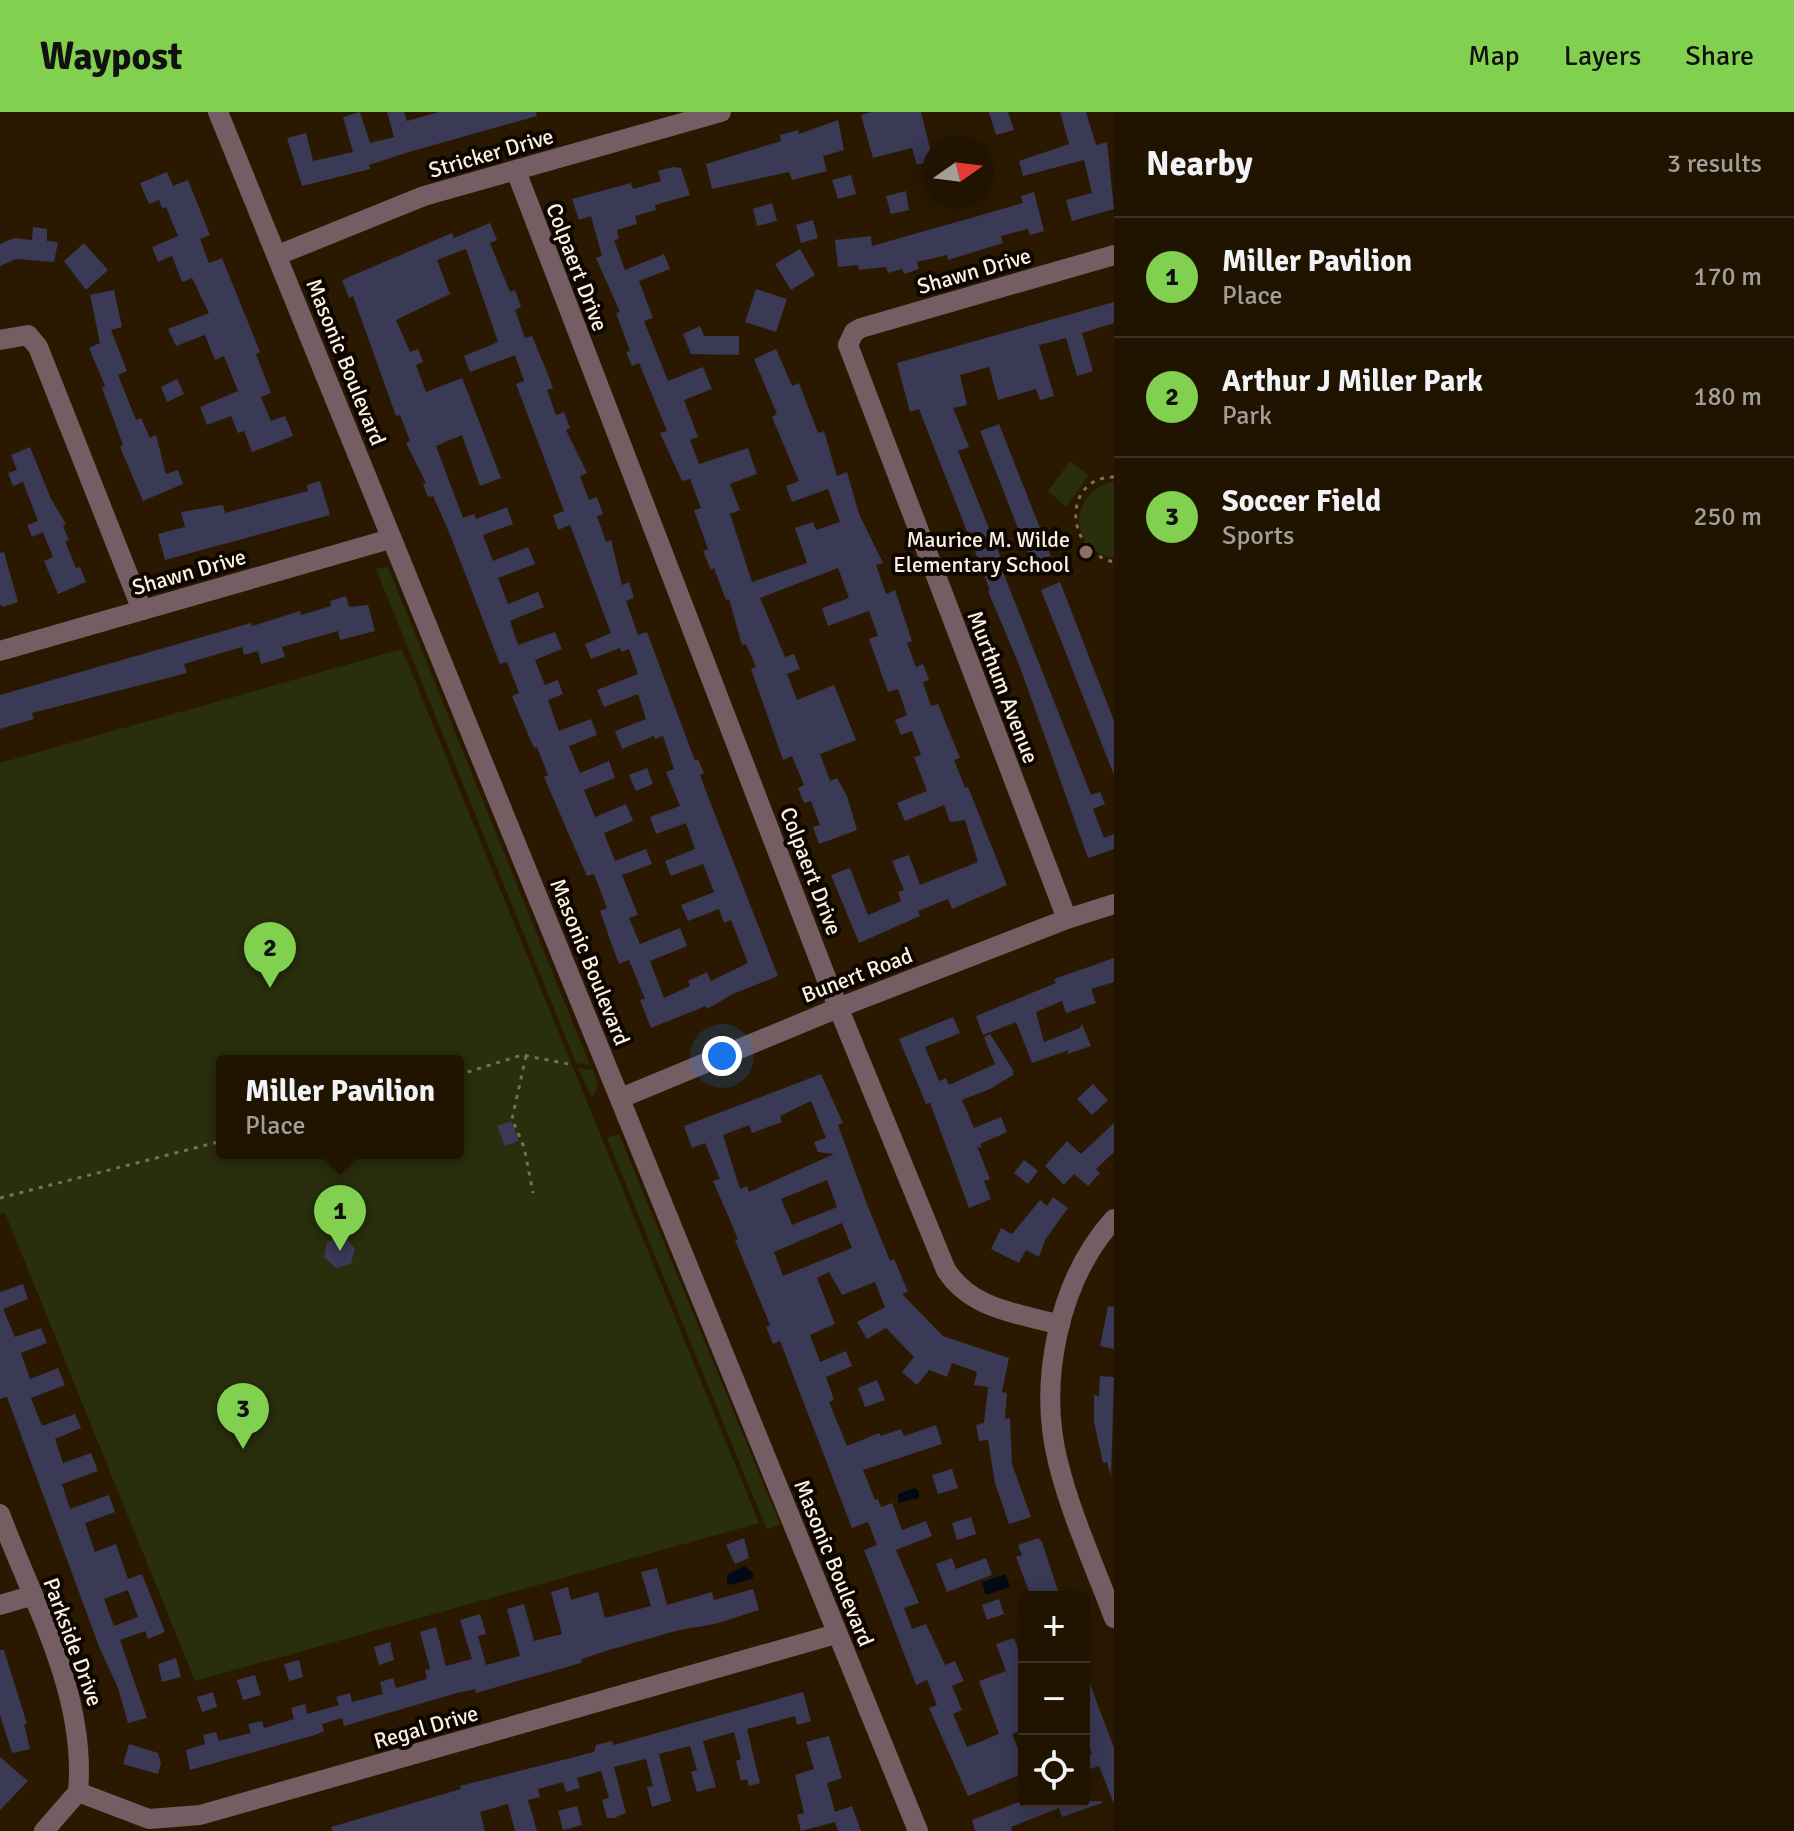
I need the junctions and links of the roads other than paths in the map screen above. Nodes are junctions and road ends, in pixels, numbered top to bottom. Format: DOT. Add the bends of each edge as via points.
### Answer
graph roads {
  1 [pos="218,112"];
  2 [pos="721,112"];
  3 [pos="516,171"];
  4 [pos="278,255"];
  5 [pos="1114,255"];
  6 [pos="850,337"];
  7 [pos="0,340"];
  8 [pos="390,539"];
  9 [pos="142,610"];
  10 [pos="0,651"];
  11 [pos="1114,904"];
  12 [pos="1067,919"];
  13 [pos="838,1008"];
  14 [pos="621,1098"];
  15 [pos="1114,1219"];
  16 [pos="1060,1325"];
  17 [pos="0,1514"];
  18 [pos="31,1596"];
  19 [pos="0,1605"];
  20 [pos="1114,1618"];
  21 [pos="836,1634"];
  22 [pos="78,1792"];
  23 [pos="44,1831"];
  24 [pos="918,1831"];
  1 -- 4 [label="street, Masonic Boulevard"];
  2 -- 3 [label="street, Stricker Drive"];
  3 -- 4 [label="street, Stricker Drive" via="424,196"];
  3 -- 13 [label="street, Colpaert Drive"];
  4 -- 8 [label="street, Masonic Boulevard"];
  5 -- 6 [label="street, Shawn Drive" via="861,328"];
  6 -- 12 [label="street, Murthum Avenue" via="849,353"];
  7 -- 9 [label="street" via="28,335 38,347"];
  8 -- 9 [label="street, Shawn Drive"];
  8 -- 14 [label="street, Masonic Boulevard"];
  9 -- 10 [label="street, Shawn Drive"];
  11 -- 12 [label="street, Bunert Road"];
  12 -- 13 [label="street, Bunert Road"];
  13 -- 14 [label="street, Bunert Road"];
  13 -- 16 [label="street, Colpaert Drive" via="933,1241 959,1290 992,1307"];
  14 -- 21 [label="street, Masonic Boulevard"];
  15 -- 16 [label="street" via="1083,1268"];
  16 -- 20 [label="street" via="1051,1398 1058,1462"];
  17 -- 18 [label="street, Parkside Drive"];
  18 -- 19 [label="street"];
  18 -- 22 [label="street, Parkside Drive" via="75,1713"];
  21 -- 22 [label="street, Regal Drive" via="200,1815 149,1819"];
  21 -- 24 [label="street, Masonic Boulevard"];
  22 -- 23 [label="street"];
}
